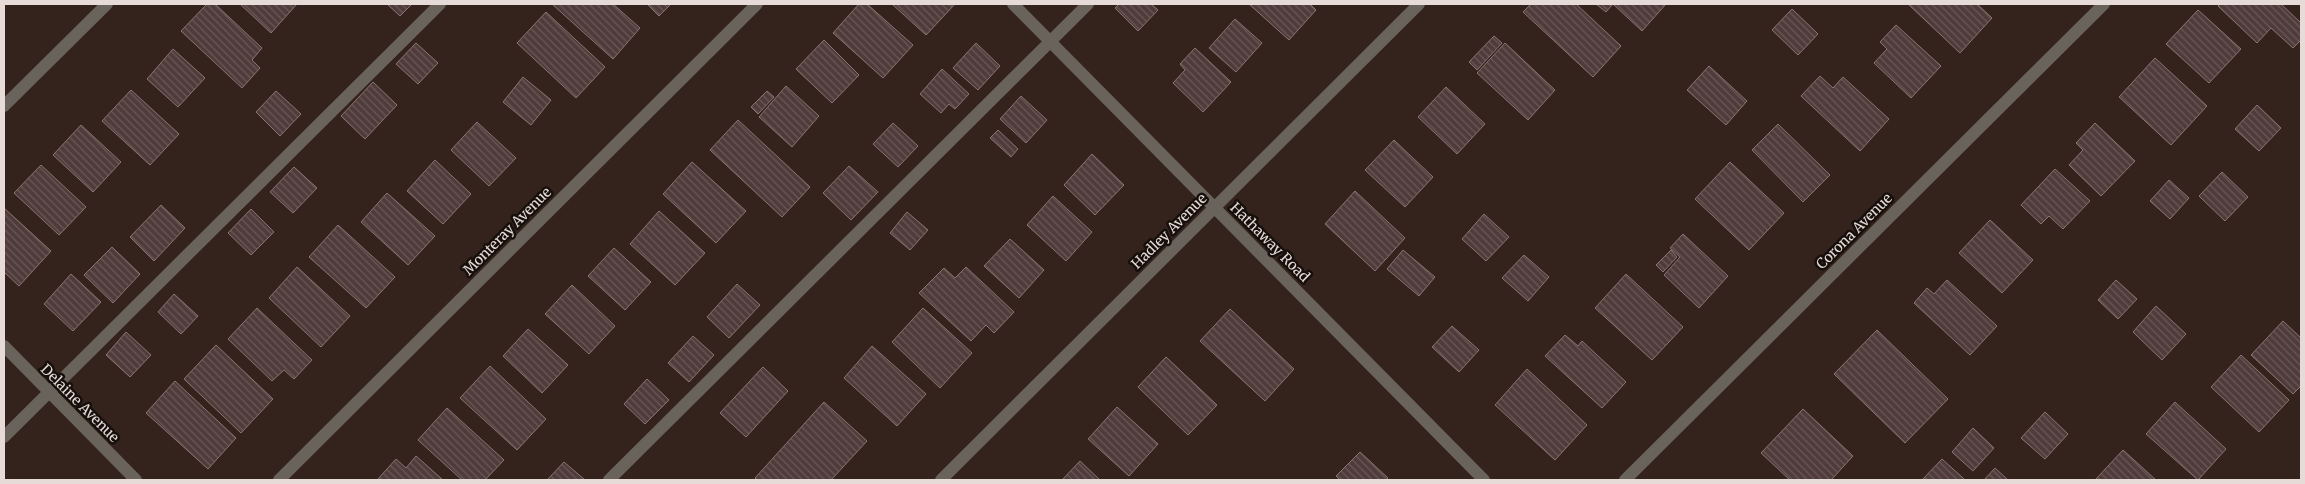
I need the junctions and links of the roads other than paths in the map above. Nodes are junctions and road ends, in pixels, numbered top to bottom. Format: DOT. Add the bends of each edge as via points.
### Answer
graph roads {
  1 [pos="107,4"];
  2 [pos="440,4"];
  3 [pos="757,4"];
  4 [pos="1013,4"];
  5 [pos="1088,4"];
  6 [pos="1419,4"];
  7 [pos="2104,4"];
  8 [pos="1050,41"];
  9 [pos="4,106"];
  10 [pos="1214,208"];
  11 [pos="4,346"];
  12 [pos="49,392"];
  13 [pos="4,437"];
  14 [pos="136,480"];
  15 [pos="279,480"];
  16 [pos="609,480"];
  17 [pos="941,480"];
  18 [pos="1484,480"];
  19 [pos="1625,480"];
  1 -- 9 [label="street"];
  2 -- 12 [label="street"];
  3 -- 15 [label="street, Monteray Avenue"];
  4 -- 8 [label="street, Hathaway Road"];
  5 -- 8 [label="street"];
  6 -- 10 [label="street, Hadley Avenue"];
  7 -- 19 [label="street, Corona Avenue"];
  8 -- 10 [label="street, Hathaway Road"];
  8 -- 16 [label="street"];
  10 -- 17 [label="street, Hadley Avenue"];
  10 -- 18 [label="street, Hathaway Road"];
  11 -- 12 [label="street, Delaine Avenue"];
  12 -- 13 [label="street"];
  12 -- 14 [label="street, Delaine Avenue"];
}
